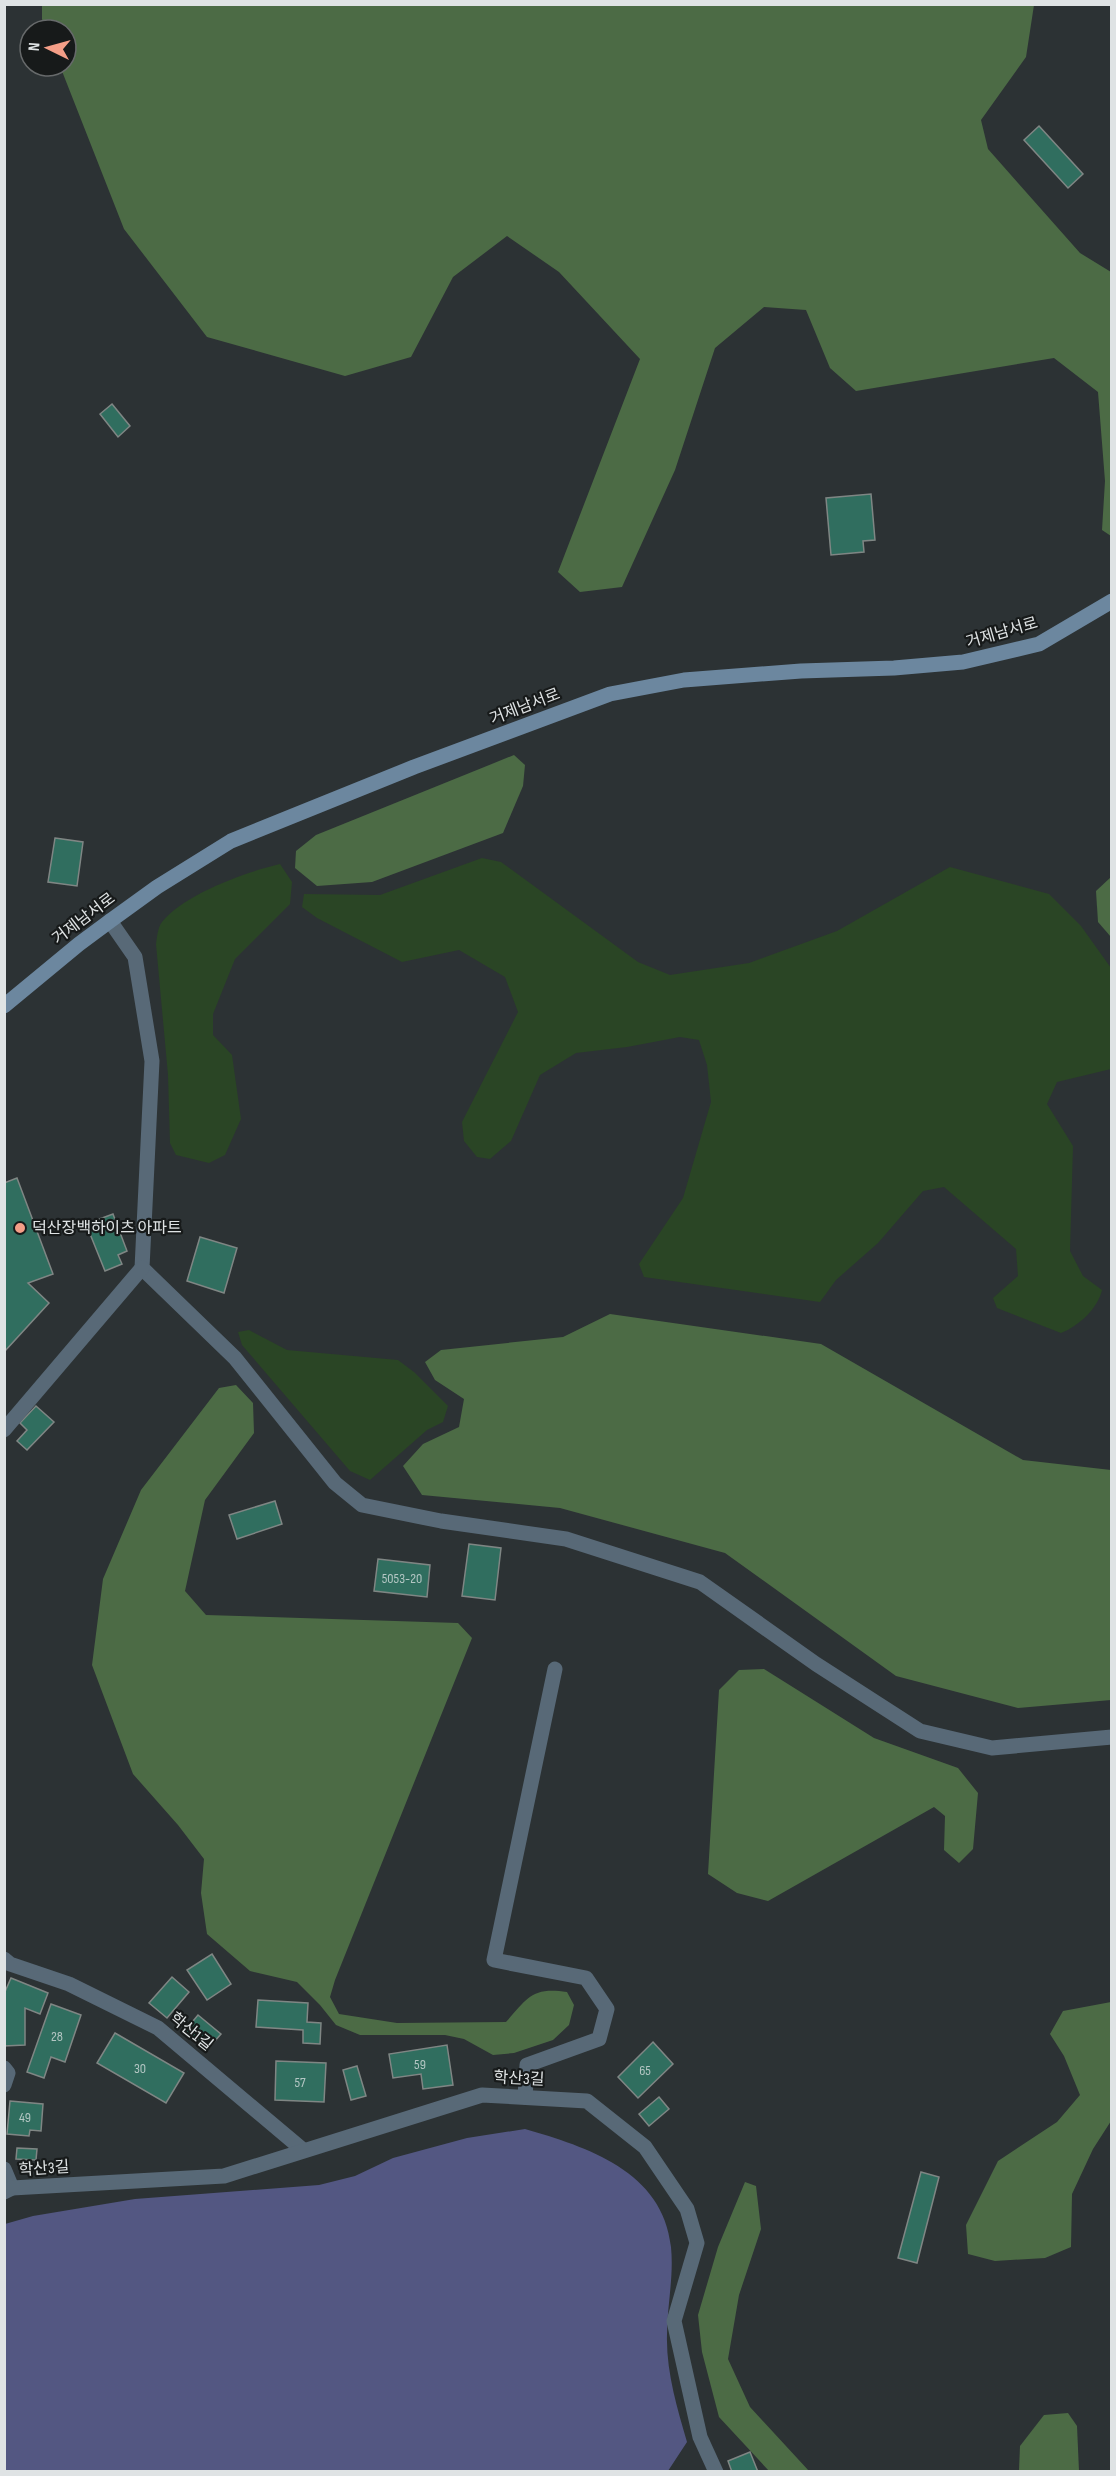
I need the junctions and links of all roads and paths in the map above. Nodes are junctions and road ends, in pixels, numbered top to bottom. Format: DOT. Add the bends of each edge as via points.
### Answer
graph roads {
  1 [pos="1112,601"];
  2 [pos="110,921"];
  3 [pos="4,1006"];
  4 [pos="142,1268"];
  5 [pos="4,1430"];
  6 [pos="555,1669"];
  7 [pos="1112,1737"];
  8 [pos="6,1966"];
  9 [pos="4,2068"];
  10 [pos="4,2085"];
  11 [pos="525,2097"];
  12 [pos="303,2150"];
  13 [pos="4,2169"];
  14 [pos="8,2190"];
  15 [pos="716,2472"];
  1 -- 2 [label="main road, 거제남서로" via="1039,644 963,662 684,680 610,694 231,841"];
  2 -- 3 [label="main road, 거제남서로"];
  2 -- 4 [label="street" via="135,957 152,1061"];
  4 -- 5 [label="street"];
  4 -- 7 [label="street" via="235,1358 335,1483 362,1505 566,1539 700,1582 920,1731 992,1748"];
  6 -- 11 [label="street" via="494,1960 586,1978 608,2009 599,2039 527,2065"];
  8 -- 12 [label="street, 학산1길" via="69,1984 158,2028"];
  9 -- 10 [label="street" via="8,2073"];
  11 -- 12 [label="street, 학산3길" via="482,2095"];
  11 -- 15 [label="street, 학산3길" via="587,2101 645,2147 687,2209 697,2243 674,2322 700,2437"];
  12 -- 14 [label="street, 학산3길" via="224,2176"];
  13 -- 14 [label="street"];
}
